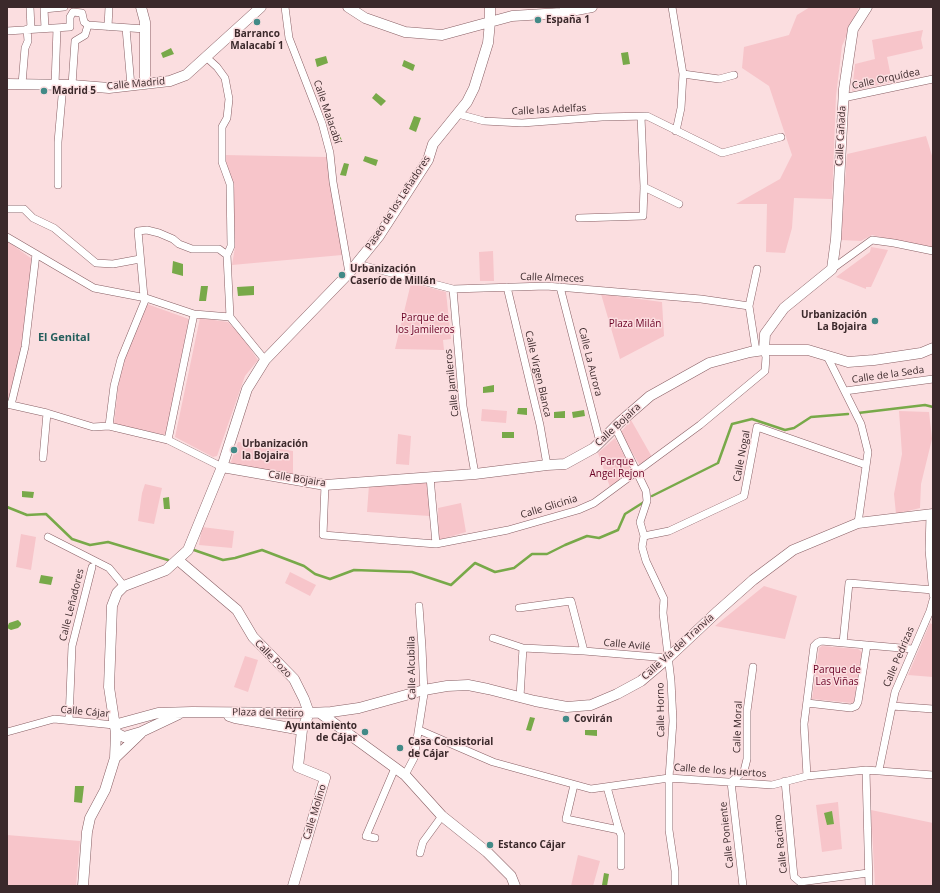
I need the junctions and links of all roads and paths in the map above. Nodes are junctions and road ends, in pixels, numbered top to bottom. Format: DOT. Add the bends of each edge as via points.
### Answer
graph roads {
  1 [pos="30,7"];
  2 [pos="64,7"];
  3 [pos="109,7"];
  4 [pos="141,7"];
  5 [pos="261,7"];
  6 [pos="285,7"];
  7 [pos="348,7"];
  8 [pos="490,7"];
  9 [pos="592,7"];
  10 [pos="672,7"];
  11 [pos="868,7"];
  12 [pos="47,8"];
  13 [pos="82,10"];
  14 [pos="560,10"];
  15 [pos="70,17"];
  16 [pos="490,22"];
  17 [pos="88,25"];
  18 [pos="108,27"];
  19 [pos="45,28"];
  20 [pos="57,28"];
  21 [pos="126,28"];
  22 [pos="29,29"];
  23 [pos="145,29"];
  24 [pos="7,31"];
  25 [pos="206,57"];
  26 [pos="683,74"];
  27 [pos="734,75"];
  28 [pos="933,79"];
  29 [pos="7,84"];
  30 [pos="22,84"];
  31 [pos="145,84"];
  32 [pos="63,85"];
  33 [pos="131,86"];
  34 [pos="843,98"];
  35 [pos="458,114"];
  36 [pos="641,117"];
  37 [pos="676,131"];
  38 [pos="781,137"];
  39 [pos="58,185"];
  40 [pos="644,187"];
  41 [pos="679,204"];
  42 [pos="7,209"];
  43 [pos="579,218"];
  44 [pos="7,237"];
  45 [pos="933,251"];
  46 [pos="36,254"];
  47 [pos="227,255"];
  48 [pos="140,259"];
  49 [pos="357,264"];
  50 [pos="757,269"];
  51 [pos="832,269"];
  52 [pos="349,273"];
  53 [pos="507,287"];
  54 [pos="560,287"];
  55 [pos="453,289"];
  56 [pos="145,297"];
  57 [pos="749,306"];
  58 [pos="194,314"];
  59 [pos="230,317"];
  60 [pos="933,348"];
  61 [pos="760,350"];
  62 [pos="827,356"];
  63 [pos="266,360"];
  64 [pos="933,379"];
  65 [pos="845,391"];
  66 [pos="9,404"];
  67 [pos="48,413"];
  68 [pos="109,426"];
  69 [pos="615,427"];
  70 [pos="168,440"];
  71 [pos="600,442"];
  72 [pos="43,458"];
  73 [pos="547,465"];
  74 [pos="866,465"];
  75 [pos="222,467"];
  76 [pos="636,472"];
  77 [pos="475,474"];
  78 [pos="430,477"];
  79 [pos="325,485"];
  80 [pos="932,514"];
  81 [pos="858,523"];
  82 [pos="644,536"];
  83 [pos="48,537"];
  84 [pos="436,544"];
  85 [pos="178,560"];
  86 [pos="92,567"];
  87 [pos="124,586"];
  88 [pos="933,590"];
  89 [pos="933,595"];
  90 [pos="933,600"];
  91 [pos="419,606"];
  92 [pos="519,608"];
  93 [pos="931,613"];
  94 [pos="493,638"];
  95 [pos="842,643"];
  96 [pos="867,645"];
  97 [pos="523,648"];
  98 [pos="912,649"];
  99 [pos="584,651"];
  100 [pos="668,658"];
  101 [pos="753,667"];
  102 [pos="424,690"];
  103 [pos="520,697"];
  104 [pos="806,703"];
  105 [pos="892,706"];
  106 [pos="933,709"];
  107 [pos="221,712"];
  108 [pos="181,713"];
  109 [pos="309,713"];
  110 [pos="320,713"];
  111 [pos="69,720"];
  112 [pos="114,724"];
  113 [pos="302,730"];
  114 [pos="419,730"];
  115 [pos="7,732"];
  116 [pos="141,732"];
  117 [pos="115,758"];
  118 [pos="395,768"];
  119 [pos="866,770"];
  120 [pos="879,770"];
  121 [pos="405,775"];
  122 [pos="933,775"];
  123 [pos="807,776"];
  124 [pos="669,778"];
  125 [pos="731,782"];
  126 [pos="785,782"];
  127 [pos="574,785"];
  128 [pos="607,786"];
  129 [pos="442,816"];
  130 [pos="618,830"];
  131 [pos="375,838"];
  132 [pos="420,853"];
  133 [pos="621,866"];
  134 [pos="868,873"];
  135 [pos="83,886"];
  136 [pos="293,886"];
  137 [pos="515,886"];
  138 [pos="674,886"];
  139 [pos="743,886"];
  140 [pos="869,886"];
  1 -- 22 [label="street"];
  2 -- 12 [label="street"];
  2 -- 15 [label="street" via="70,10"];
  3 -- 18 [label="street"];
  4 -- 23 [label="street"];
  5 -- 25 [label="street, Calle Madrid"];
  6 -- 52 [label="street, Calle Malacabí" via="289,38 322,123 330,153"];
  7 -- 16 [label="street" via="365,18 406,32 442,35"];
  8 -- 16 [label="street, Paseo de los Leñadores"];
  9 -- 14 [label="street"];
  10 -- 26 [label="street"];
  11 -- 34 [label="street, Calle Cañada" via="853,29"];
  12 -- 19 [label="street" via="44,9"];
  13 -- 15 [label="street" via="73,12"];
  13 -- 17 [label="street" via="84,22"];
  14 -- 16 [label="street" via="512,16"];
  15 -- 20 [label="street" via="70,27"];
  16 -- 35 [label="street, Paseo de los Leñadores" via="488,43 474,88"];
  17 -- 18 [label="street"];
  17 -- 32 [label="street" via="85,36 75,41"];
  18 -- 21 [label="street"];
  19 -- 20 [label="street"];
  19 -- 22 [label="street"];
  20 -- 32 [label="street"];
  21 -- 23 [label="street"];
  21 -- 33 [label="street"];
  22 -- 24 [label="street"];
  22 -- 30 [label="street"];
  23 -- 31 [label="street"];
  25 -- 31 [label="street, Calle Madrid" via="186,75 170,82"];
  25 -- 47 [label="street" via="225,78 229,99 227,118 222,127 222,162 230,184 231,246"];
  26 -- 27 [label="street" via="719,79"];
  26 -- 37 [label="street" via="681,108"];
  28 -- 34 [label="street, Calle Orquídea"];
  29 -- 30 [label="street, Calle Madrid"];
  30 -- 32 [label="street, Calle Madrid"];
  31 -- 33 [label="street, Calle Madrid"];
  32 -- 33 [label="street, Calle Madrid" via="109,88"];
  32 -- 39 [label="street" via="58,142"];
  34 -- 51 [label="street, Calle Cañada" via="836,239"];
  35 -- 36 [label="street, Calle las Adelfas" via="484,121 522,123"];
  35 -- 49 [label="street, Paseo de los Leñadores" via="433,144 428,160 379,236"];
  36 -- 37 [label="street, Calle las Adelfas" via="648,116"];
  36 -- 40 [label="street"];
  37 -- 38 [label="street, Calle las Adelfas" via="722,153"];
  40 -- 41 [label="street"];
  40 -- 43 [label="street" via="643,216"];
  42 -- 48 [label="street" via="24,209 33,218 54,228 96,263 113,264"];
  44 -- 46 [label="street"];
  45 -- 51 [label="street" via="872,240"];
  46 -- 56 [label="street" via="94,288"];
  46 -- 66 [label="street" via="25,347"];
  47 -- 48 [label="street" via="219,249 192,249 148,230 138,231"];
  47 -- 59 [label="street"];
  48 -- 56 [label="street"];
  49 -- 52 [label="street, Paseo de los Leñadores"];
  49 -- 55 [label="street, Calle Almeces"];
  50 -- 57 [label="street"];
  51 -- 61 [label="street" via="784,308 765,334"];
  52 -- 63 [label="street, Paseo de los Leñadores"];
  53 -- 54 [label="street, Calle Almeces"];
  53 -- 55 [label="street, Calle Almeces"];
  53 -- 73 [label="street, Calle Virgen Blanca"];
  54 -- 57 [label="street, Calle Almeces" via="701,299"];
  54 -- 71 [label="street, Calle La Aurora"];
  55 -- 77 [label="street, Calle Jamileros" via="463,406"];
  56 -- 58 [label="street"];
  56 -- 68 [label="street" via="121,359 114,386"];
  57 -- 61 [label="street"];
  58 -- 59 [label="street"];
  58 -- 70 [label="street"];
  59 -- 63 [label="street"];
  60 -- 62 [label="street, Calle Bojaira" via="921,353 848,362"];
  61 -- 62 [label="street, Calle Bojaira" via="808,350"];
  61 -- 69 [label="street, Calle Bojaira" via="709,364 671,384 650,396"];
  61 -- 76 [label="street, Calle Glicinia" via="766,357 765,372 700,425"];
  62 -- 65 [label="street"];
  63 -- 75 [label="street, Paseo de los Leñadores" via="247,389"];
  64 -- 65 [label="street, Calle de la Seda"];
  65 -- 74 [label="street" via="860,424 868,452"];
  66 -- 67 [label="street"];
  67 -- 68 [label="street" via="93,427"];
  67 -- 72 [label="street"];
  68 -- 70 [label="street"];
  69 -- 71 [label="street, Calle Bojaira"];
  69 -- 76 [label="street, Calle Horno"];
  70 -- 75 [label="street"];
  71 -- 73 [label="street, Calle Bojaira" via="566,464"];
  73 -- 77 [label="street, Calle Bojaira"];
  74 -- 81 [label="street"];
  74 -- 82 [label="street, Calle Nogal" via="757,426 744,496 669,531"];
  75 -- 79 [label="street, Calle Bojaira"];
  75 -- 85 [label="street, Paseo de los Leñadores" via="188,550"];
  76 -- 82 [label="street, Calle Horno" via="646,490 647,501 640,522"];
  76 -- 84 [label="street, Calle Glicinia" via="594,503 578,510 508,530"];
  77 -- 78 [label="street, Calle Bojaira"];
  78 -- 79 [label="street, Calle Bojaira"];
  78 -- 84 [label="street"];
  79 -- 84 [label="street, Calle Glicinia" via="322,535"];
  80 -- 81 [label="street, Calle Vía del Tranvía"];
  80 -- 88 [label="street" via="929,550"];
  81 -- 100 [label="street, Calle Vía del Tranvía" via="793,550 753,580"];
  82 -- 100 [label="street, Calle Horno" via="642,547 646,561 664,599 663,614"];
  83 -- 87 [label="street" via="109,568"];
  85 -- 87 [label="street, Paseo de los Leñadores" via="166,570"];
  85 -- 109 [label="street, Calle Pozo" via="237,610 253,637 294,680"];
  86 -- 111 [label="street, Calle Leñadores" via="72,646"];
  87 -- 112 [label="street" via="117,593 112,606 109,687"];
  88 -- 89 [label="street"];
  88 -- 95 [label="street" via="849,583"];
  90 -- 93 [label="street, Calle Pedrizas"];
  91 -- 102 [label="street, Calle Alcubilla"];
  92 -- 99 [label="street" via="571,601"];
  93 -- 98 [label="street, Calle Pedrizas"];
  94 -- 97 [label="street, Calle Avilé"];
  95 -- 96 [label="street"];
  95 -- 104 [label="street" via="821,641 814,646"];
  96 -- 98 [label="street"];
  96 -- 104 [label="street" via="855,707"];
  97 -- 99 [label="street, Calle Avilé"];
  97 -- 103 [label="street"];
  98 -- 105 [label="street, Calle Pedrizas"];
  99 -- 100 [label="street, Calle Avilé"];
  100 -- 103 [label="street, Calle Vía del Tranvía" via="628,689 591,705 567,707"];
  100 -- 124 [label="street, Calle Horno" via="673,721"];
  101 -- 125 [label="street, Calle Moral" via="747,711 747,759 744,771"];
  102 -- 103 [label="street, Calle Vía del Tranvía" via="468,685"];
  102 -- 110 [label="street, Calle Vía del Tranvía" via="359,708"];
  102 -- 114 [label="street, Calle Alcubilla"];
  104 -- 123 [label="street" via="804,724"];
  105 -- 106 [label="street"];
  105 -- 120 [label="street, Calle Pedrizas"];
  107 -- 108 [label="street, Plaza del Retiro"];
  107 -- 109 [label="street, Plaza del Retiro"];
  107 -- 113 [label="street, Plaza del Retiro" via="235,718"];
  108 -- 112 [label="street, Plaza del Retiro" via="117,718"];
  108 -- 116 [label="street"];
  109 -- 110 [label="street, Calle Vía del Tranvía"];
  109 -- 113 [label="street, Plaza del Retiro"];
  110 -- 118 [label="street"];
  111 -- 112 [label="street, Calle Cájar"];
  111 -- 115 [label="street, Calle Cájar" via="54,719"];
  112 -- 116 [label="street" via="124,737"];
  112 -- 117 [label="street"];
  113 -- 136 [label="street, Calle Molino" via="298,767 325,778"];
  114 -- 121 [label="street, Calle Alcubilla" via="414,758"];
  114 -- 127 [label="street, Calle de los Huertos" via="493,762"];
  116 -- 117 [label="street"];
  117 -- 135 [label="street" via="105,790 90,818"];
  118 -- 121 [label="street"];
  118 -- 131 [label="street" via="366,836"];
  119 -- 120 [label="street, Calle de los Huertos"];
  119 -- 123 [label="street, Calle de los Huertos"];
  119 -- 134 [label="street"];
  120 -- 122 [label="street, Calle de los Huertos"];
  121 -- 129 [label="street"];
  123 -- 126 [label="street, Calle de los Huertos"];
  124 -- 125 [label="street, Calle de los Huertos"];
  124 -- 128 [label="street, Calle de los Huertos"];
  124 -- 138 [label="street, Calle Horno" via="669,830 675,871"];
  125 -- 126 [label="street, Calle de los Huertos" via="772,785"];
  125 -- 139 [label="street, Calle Poniente"];
  126 -- 134 [label="street, Calle Racimo" via="794,877 800,882"];
  127 -- 128 [label="street, Calle de los Huertos" via="591,789"];
  127 -- 130 [label="street" via="566,819"];
  128 -- 130 [label="street"];
  129 -- 132 [label="street" via="423,842"];
  129 -- 137 [label="street" via="487,852 511,876"];
  130 -- 133 [label="street" via="621,835"];
  134 -- 140 [label="street"];
}
